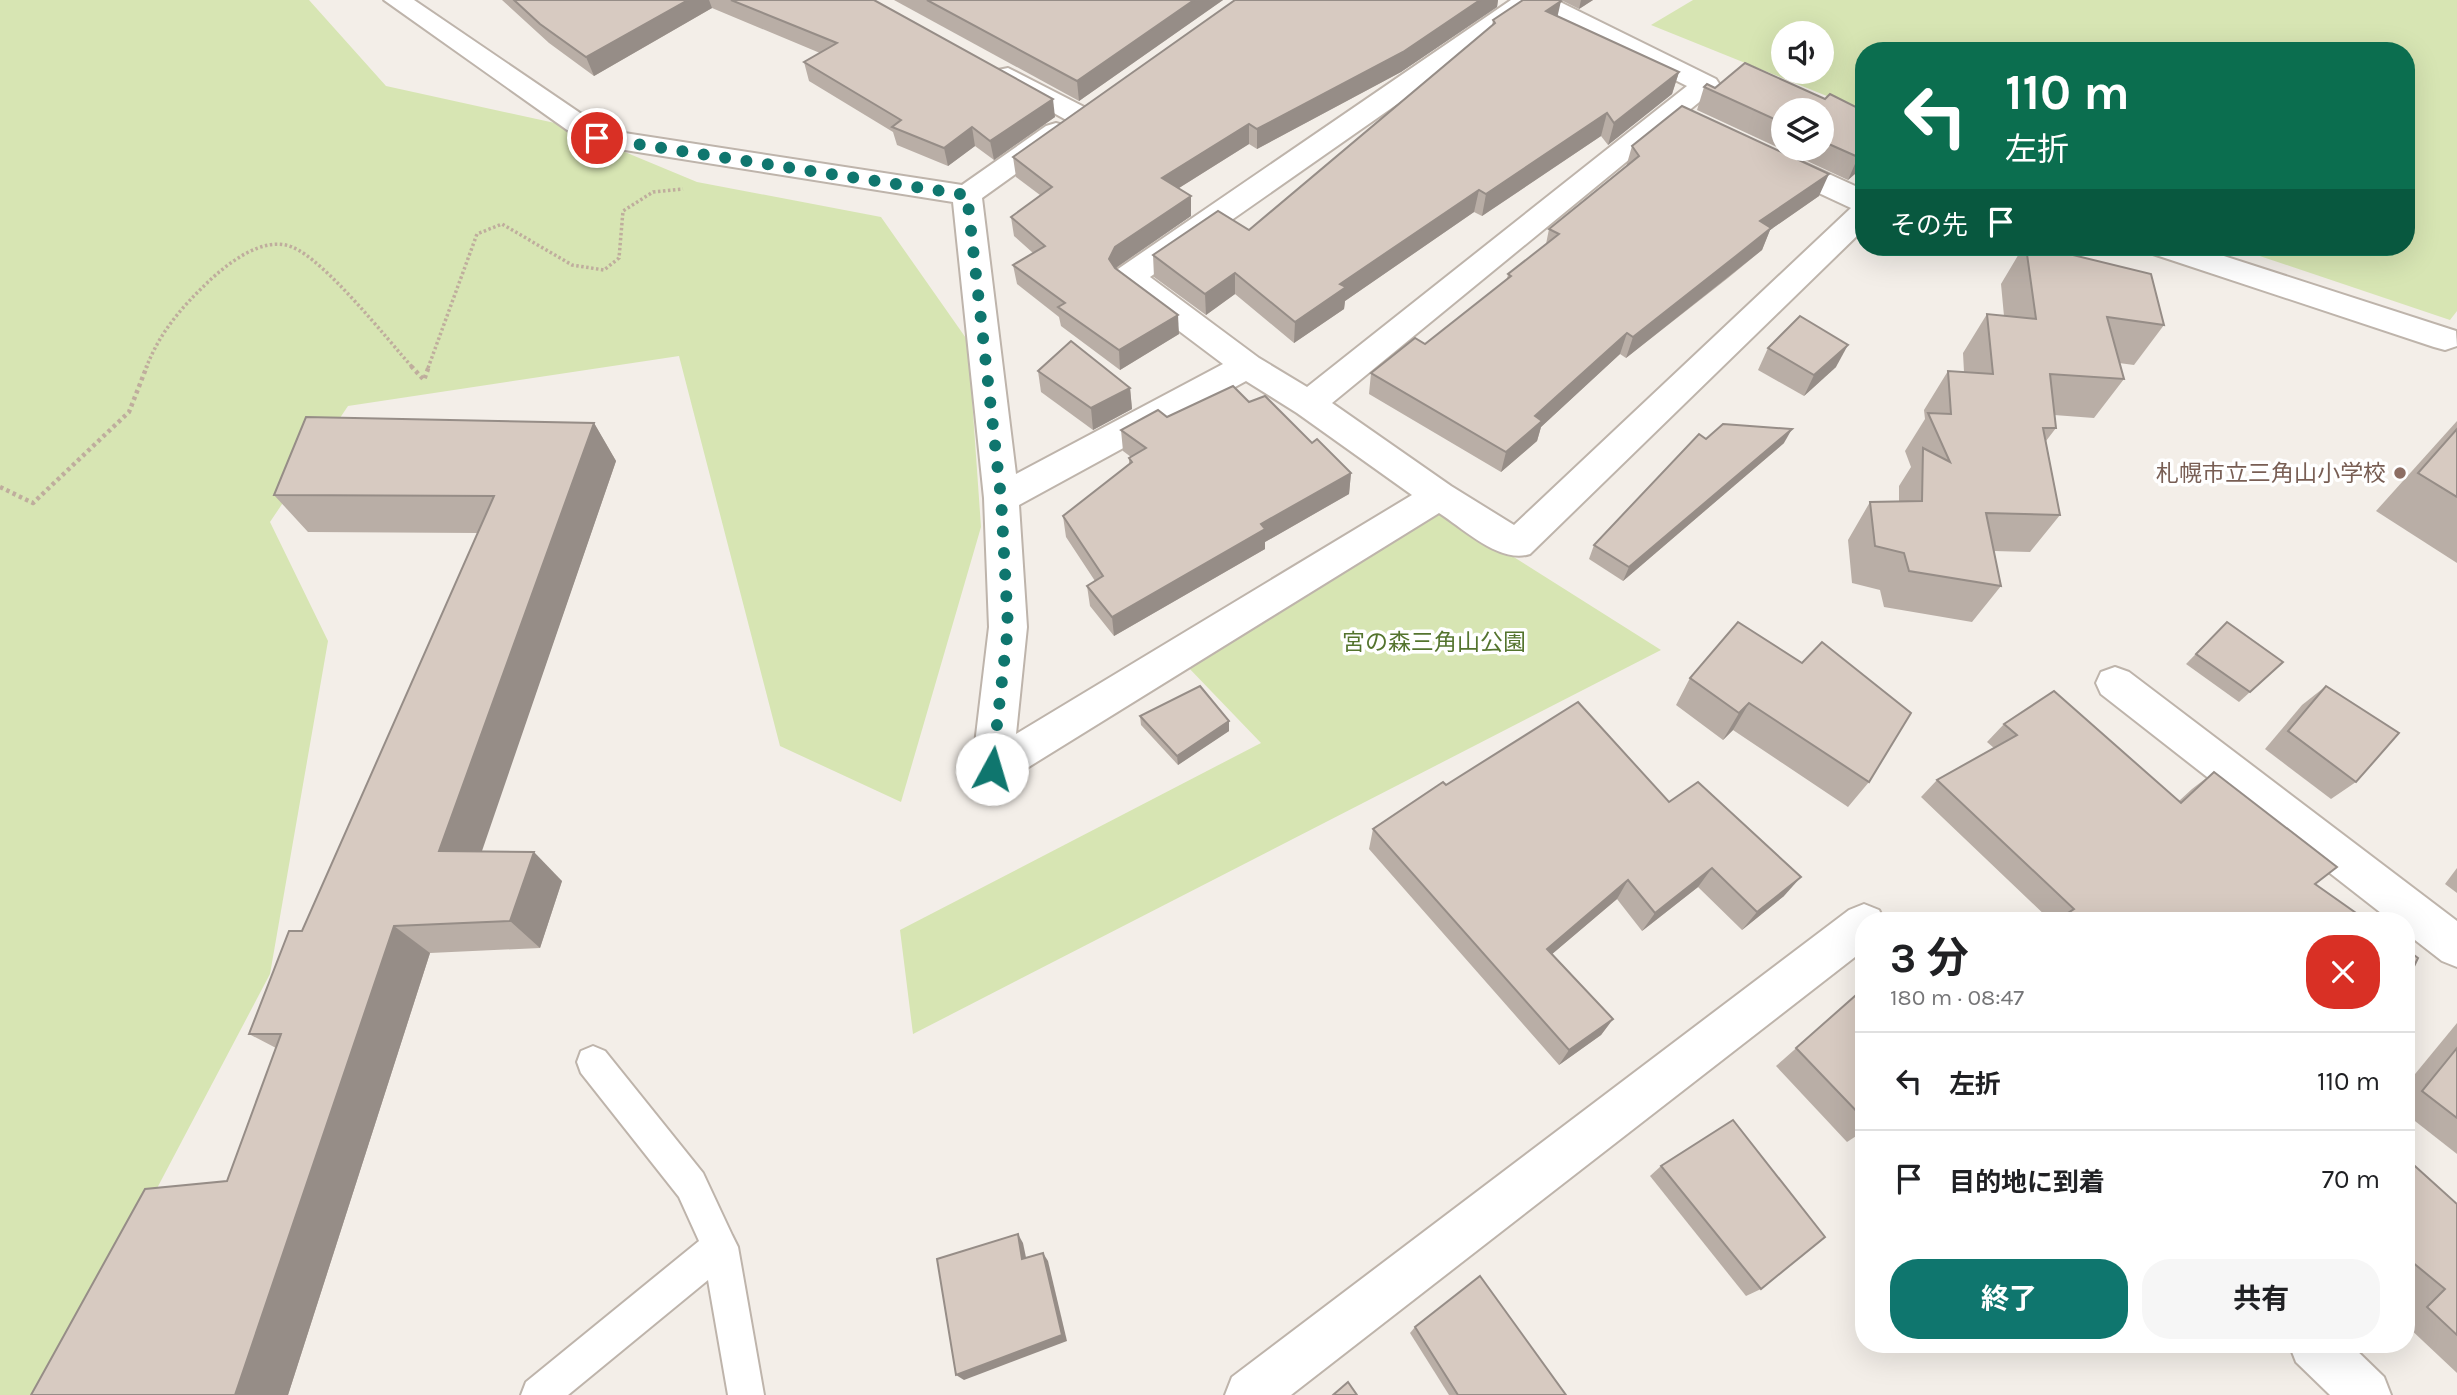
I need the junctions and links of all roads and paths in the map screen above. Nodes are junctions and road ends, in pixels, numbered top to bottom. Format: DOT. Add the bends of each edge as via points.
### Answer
graph roads {
  1 [pos="397,0"];
  2 [pos="1528,0"];
  3 [pos="1536,0"];
  4 [pos="986,64"];
  5 [pos="1755,152"];
  6 [pos="687,189"];
  7 [pos="967,195"];
  8 [pos="1855,198"];
  9 [pos="1855,221"];
  10 [pos="2191,256"];
  11 [pos="2445,339"];
  12 [pos="1247,366"];
  13 [pos="1309,404"];
  14 [pos="0,488"];
  15 [pos="1439,496"];
  16 [pos="1001,498"];
  17 [pos="2115,683"];
  18 [pos="2412,912"];
  19 [pos="2415,915"];
  20 [pos="1855,931"];
  21 [pos="2457,947"];
  22 [pos="593,1062"];
  23 [pos="720,1247"];
  24 [pos="2323,1353"];
  25 [pos="539,1395"];
  26 [pos="746,1395"];
  27 [pos="1250,1395"];
  28 [pos="2365,1395"];
  1 -- 7 [label="street" via="597,138"];
  2 -- 12 [label="street" via="1129,277"];
  3 -- 13 [label="street" via="1706,85 1683,118"];
  4 -- 7 [label="street" via="1091,108"];
  5 -- 8 [label="street"];
  6 -- 14 [label="path" via="653,192 623,211 619,258 604,270 572,265 502,224 477,234 424,380 327,273 292,247 268,245 227,264 174,315 152,352 129,412 33,503"];
  7 -- 16 [label="street"];
  9 -- 15 [label="street" via="1517,544"];
  10 -- 11 [label="street"];
  12 -- 13 [label="street"];
  12 -- 16 [label="street"];
  13 -- 15 [label="street"];
  15 -- 16 [label="street" via="992,769 1008,627"];
  17 -- 18 [label="street"];
  19 -- 21 [label="street"];
  20 -- 27 [label="street"];
  22 -- 23 [label="lane" via="691,1185"];
  23 -- 25 [label="lane"];
  23 -- 26 [label="lane"];
  24 -- 28 [label="street"];
}
